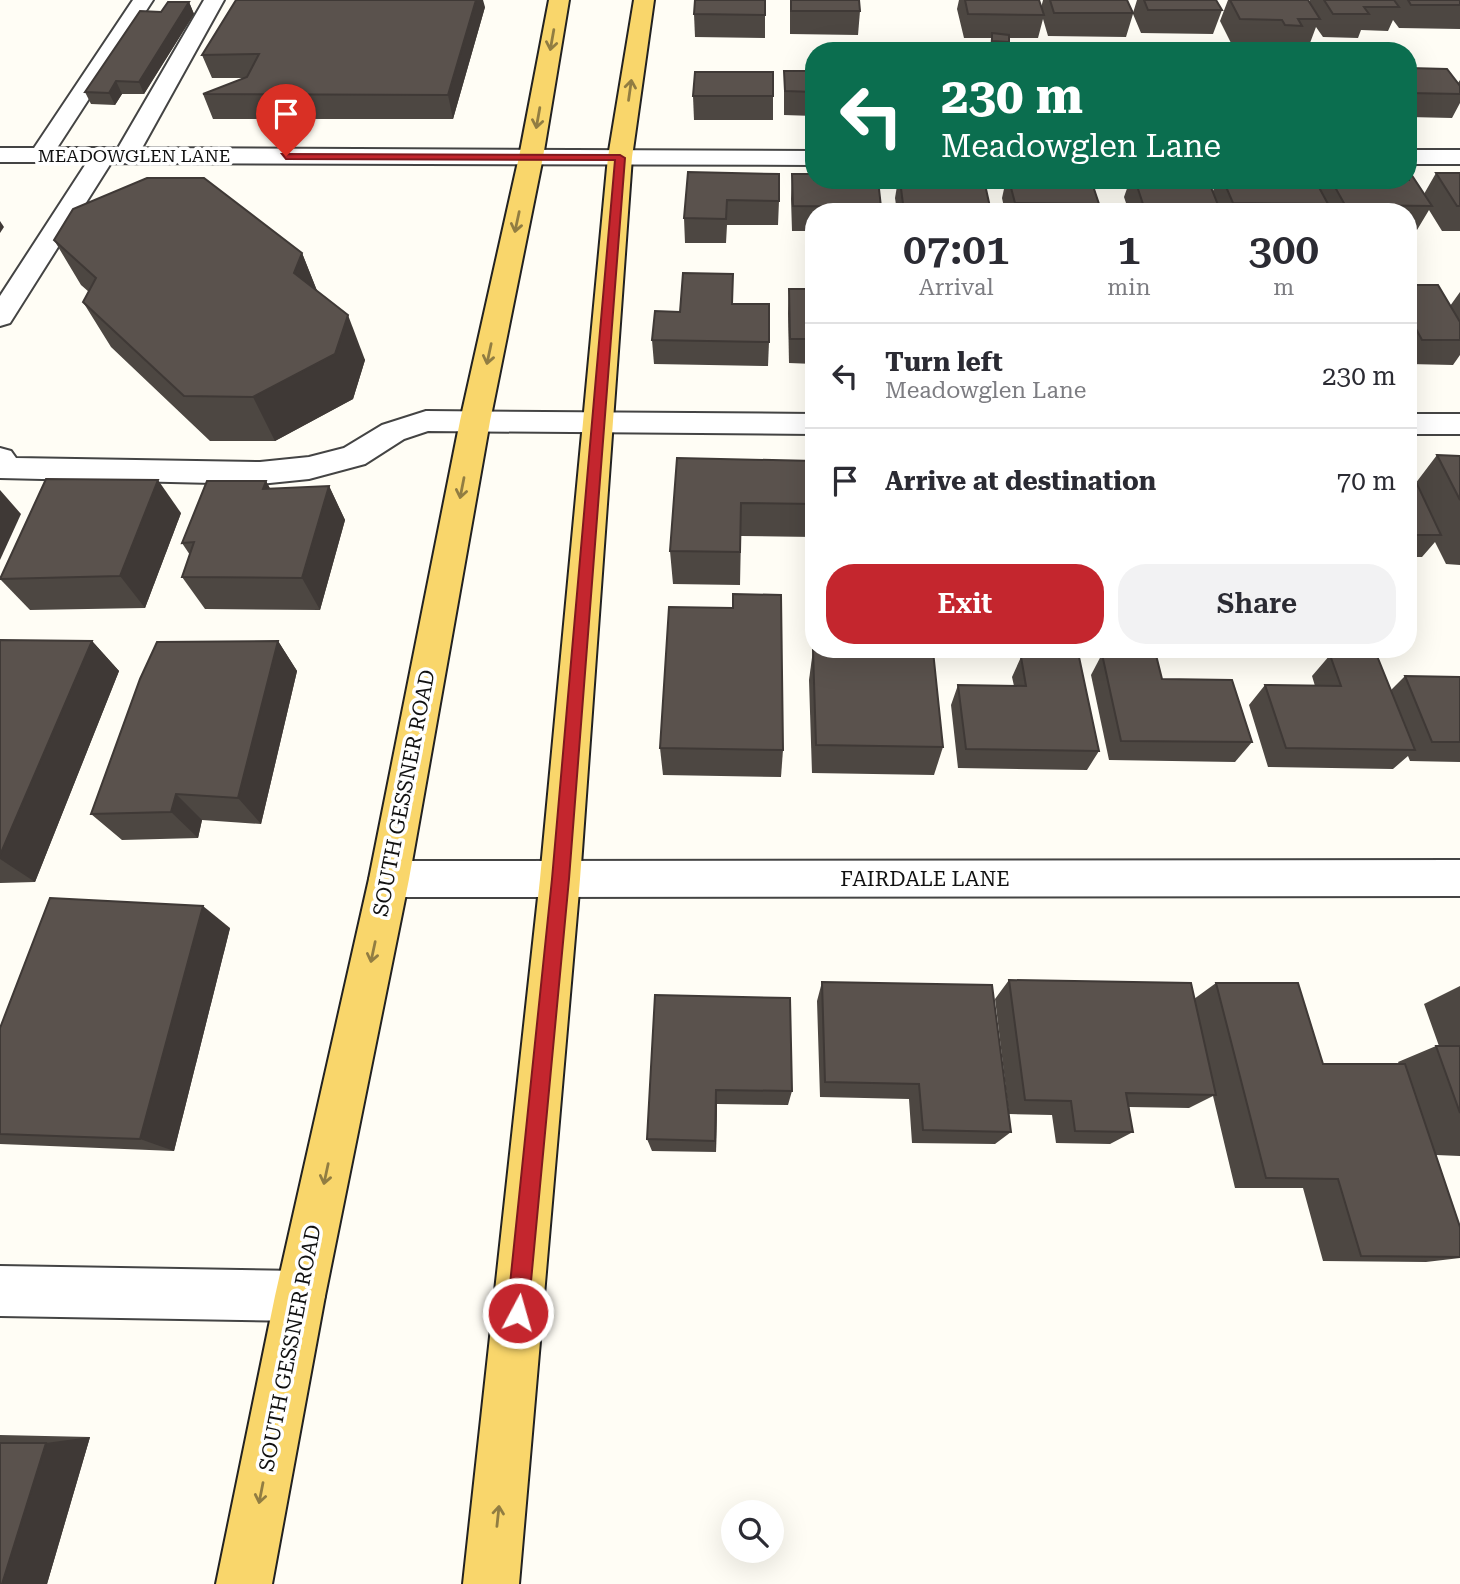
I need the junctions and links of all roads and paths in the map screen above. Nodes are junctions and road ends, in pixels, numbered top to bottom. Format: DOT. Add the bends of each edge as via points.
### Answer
graph roads {
  1 [pos="143,0"];
  2 [pos="214,0"];
  3 [pos="559,0"];
  4 [pos="643,0"];
  5 [pos="116,154"];
  6 [pos="0,155"];
  7 [pos="41,155"];
  8 [pos="531,157"];
  9 [pos="1417,157"];
  10 [pos="1460,157"];
  11 [pos="620,158"];
  12 [pos="805,158"];
  13 [pos="0,317"];
  14 [pos="475,421"];
  15 [pos="600,424"];
  16 [pos="805,424"];
  17 [pos="1417,424"];
  18 [pos="1460,424"];
  19 [pos="0,459"];
  20 [pos="1460,878"];
  21 [pos="389,879"];
  22 [pos="560,879"];
  23 [pos="0,1291"];
  24 [pos="300,1296"];
  25 [pos="244,1584"];
  26 [pos="491,1584"];
  1 -- 7 [label="street"];
  2 -- 5 [label="street"];
  3 -- 8 [label="main road, SOUTH GESSNER ROAD, one-way"];
  11 -- 4 [label="main road, one-way"];
  5 -- 7 [label="street, MEADOWGLEN LANE"];
  5 -- 8 [label="street, MEADOWGLEN LANE"];
  5 -- 13 [label="street"];
  6 -- 7 [label="street, MEADOWGLEN LANE"];
  8 -- 11 [label="street, MEADOWGLEN LANE"];
  8 -- 14 [label="main road, SOUTH GESSNER ROAD, one-way"];
  9 -- 10 [label="street"];
  11 -- 12 [label="street, MEADOWGLEN LANE"];
  11 -- 15 [label="main road"];
  14 -- 15 [label="street"];
  14 -- 19 [label="street" via="426,421 332,463 260,473 7,469"];
  14 -- 21 [label="main road, SOUTH GESSNER ROAD, one-way"];
  15 -- 16 [label="street"];
  15 -- 22 [label="main road"];
  17 -- 18 [label="street"];
  20 -- 22 [label="street, FAIRDALE LANE"];
  21 -- 22 [label="street, FAIRDALE LANE"];
  21 -- 24 [label="main road, SOUTH GESSNER ROAD, one-way"];
  26 -- 22 [label="main road, one-way"];
  23 -- 24 [label="street"];
  24 -- 25 [label="main road, SOUTH GESSNER ROAD, one-way"];
}
